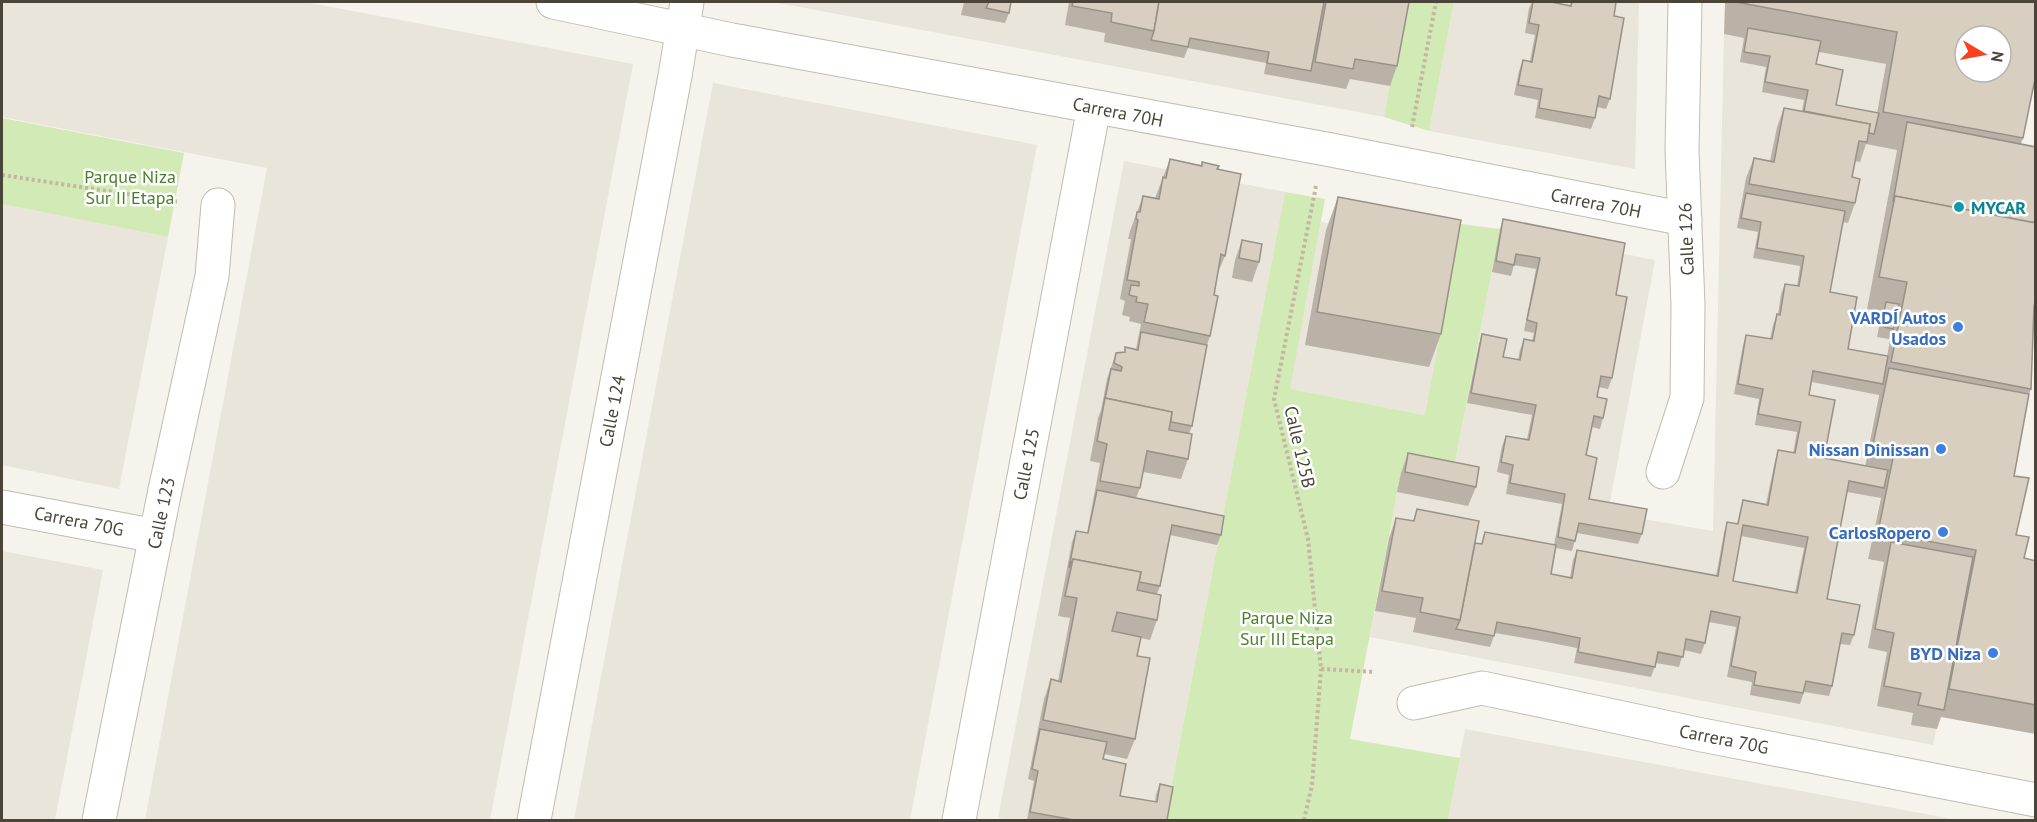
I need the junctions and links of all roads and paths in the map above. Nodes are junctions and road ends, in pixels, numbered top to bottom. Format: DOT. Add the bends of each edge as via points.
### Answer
graph roads {
  1 [pos="553,2"];
  2 [pos="1436,2"];
  3 [pos="1685,2"];
  4 [pos="685,15"];
  5 [pos="1094,107"];
  6 [pos="1411,132"];
  7 [pos="2,175"];
  8 [pos="1317,180"];
  9 [pos="185,203"];
  10 [pos="218,206"];
  11 [pos="1685,219"];
  12 [pos="1664,472"];
  13 [pos="2,507"];
  14 [pos="156,536"];
  15 [pos="1321,669"];
  16 [pos="1375,672"];
  17 [pos="1414,703"];
  18 [pos="2036,800"];
  19 [pos="99,820"];
  20 [pos="534,820"];
  21 [pos="959,820"];
  22 [pos="1304,820"];
  1 -- 4 [label="street, Carrera 70H"];
  2 -- 6 [label="path"];
  3 -- 11 [label="street, Calle 126"];
  4 -- 5 [label="street, Carrera 70H" via="732,40"];
  4 -- 20 [label="street, Calle 124"];
  5 -- 11 [label="street, Carrera 70H"];
  5 -- 21 [label="street, Calle 125"];
  7 -- 9 [label="path"];
  8 -- 15 [label="path, Calle 125B" via="1274,399 1308,539"];
  10 -- 14 [label="street, Calle 123" via="212,276"];
  11 -- 12 [label="street, Calle 126" via="1687,398"];
  13 -- 14 [label="street, Carrera 70G"];
  14 -- 19 [label="street, Calle 123"];
  15 -- 16 [label="path"];
  15 -- 22 [label="path, Calle 125B" via="1312,785"];
  17 -- 18 [label="street, Carrera 70G" via="1482,688"];
}
